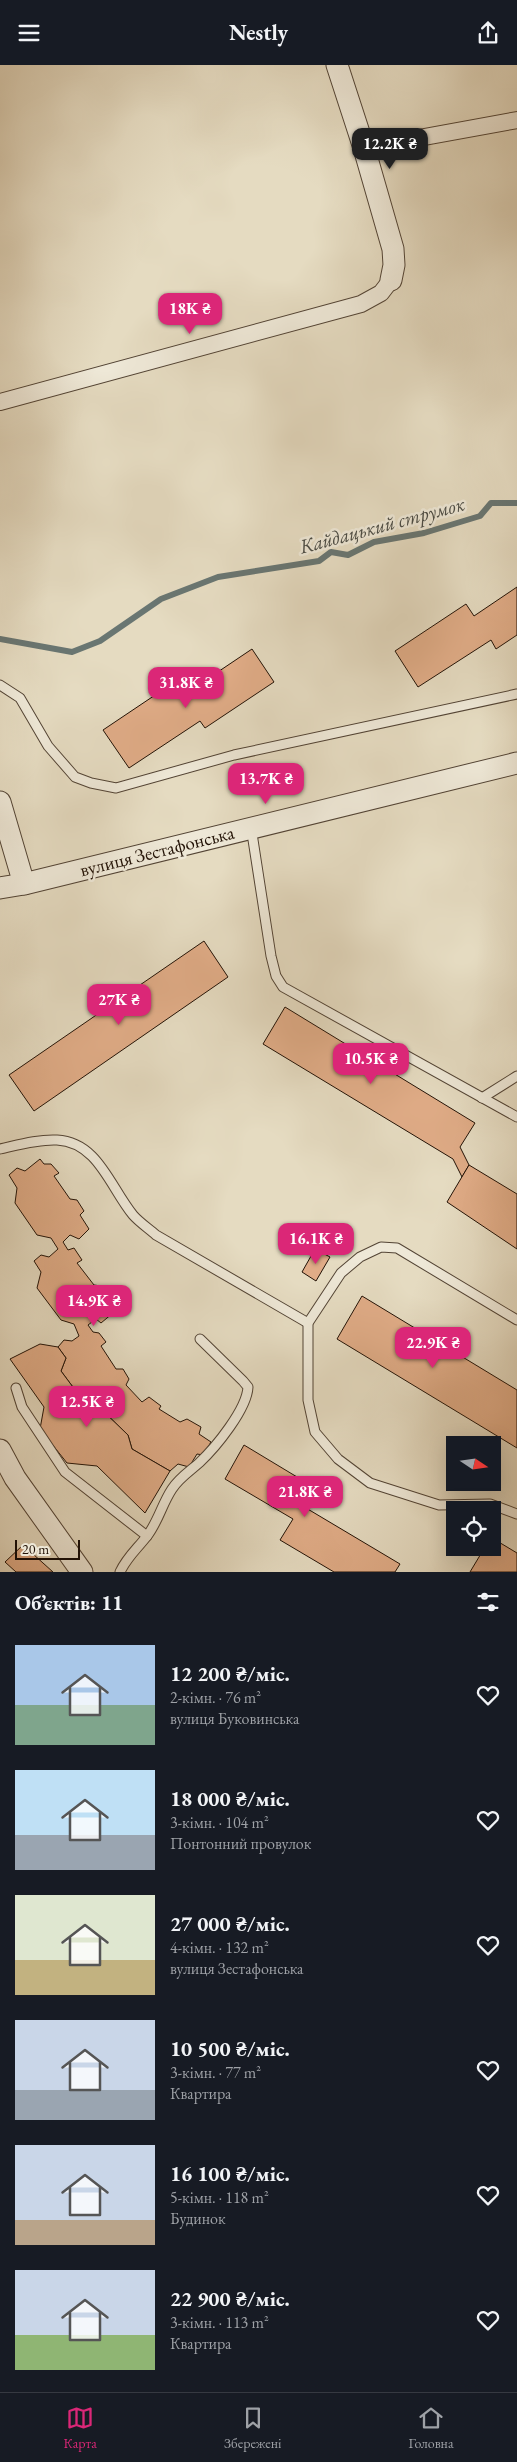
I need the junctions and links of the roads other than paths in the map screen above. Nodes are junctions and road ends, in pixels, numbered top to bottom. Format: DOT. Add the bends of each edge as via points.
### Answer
graph roads {
  1 [pos="337,65"];
  2 [pos="517,120"];
  3 [pos="364,148"];
  4 [pos="391,280"];
  5 [pos="0,403"];
  6 [pos="0,685"];
  7 [pos="517,695"];
  8 [pos="517,763"];
  9 [pos="0,802"];
  10 [pos="251,827"];
  11 [pos="24,884"];
  12 [pos="0,888"];
  13 [pos="517,1076"];
  14 [pos="482,1098"];
  15 [pos="517,1117"];
  16 [pos="0,1149"];
  17 [pos="517,1321"];
  18 [pos="308,1323"];
  19 [pos="200,1339"];
  20 [pos="16,1388"];
  21 [pos="0,1450"];
  22 [pos="517,1514"];
  23 [pos="147,1536"];
  24 [pos="82,1572"];
  25 [pos="120,1572"];
  1 -- 3 [label="street"];
  2 -- 3 [label="street"];
  3 -- 4 [label="street" via="394,249"];
  4 -- 5 [label="street" via="381,293 362,304"];
  6 -- 7 [label="lane" via="20,698 48,746 75,777 116,788 234,755"];
  8 -- 10 [label="street, вулиця Зестафонська"];
  9 -- 11 [label="street"];
  10 -- 11 [label="street, вулиця Зестафонська"];
  10 -- 14 [label="lane" via="271,956 276,976 283,987"];
  11 -- 12 [label="street, вулиця Зестафонська"];
  13 -- 14 [label="lane"];
  14 -- 15 [label="lane"];
  16 -- 18 [label="lane" via="41,1140 58,1140 90,1152 133,1216 156,1235"];
  17 -- 18 [label="lane" via="397,1248 381,1247 360,1257 340,1273"];
  18 -- 22 [label="lane" via="308,1400 315,1432 338,1459 370,1483 422,1500 440,1505 490,1504"];
  19 -- 23 [label="lane" via="248,1387 246,1401 207,1455 184,1474 172,1490"];
  20 -- 23 [label="lane" via="22,1407 65,1472"];
  21 -- 24 [label="street" via="20,1485"];
  23 -- 25 [label="lane" via="128,1557"];
}
